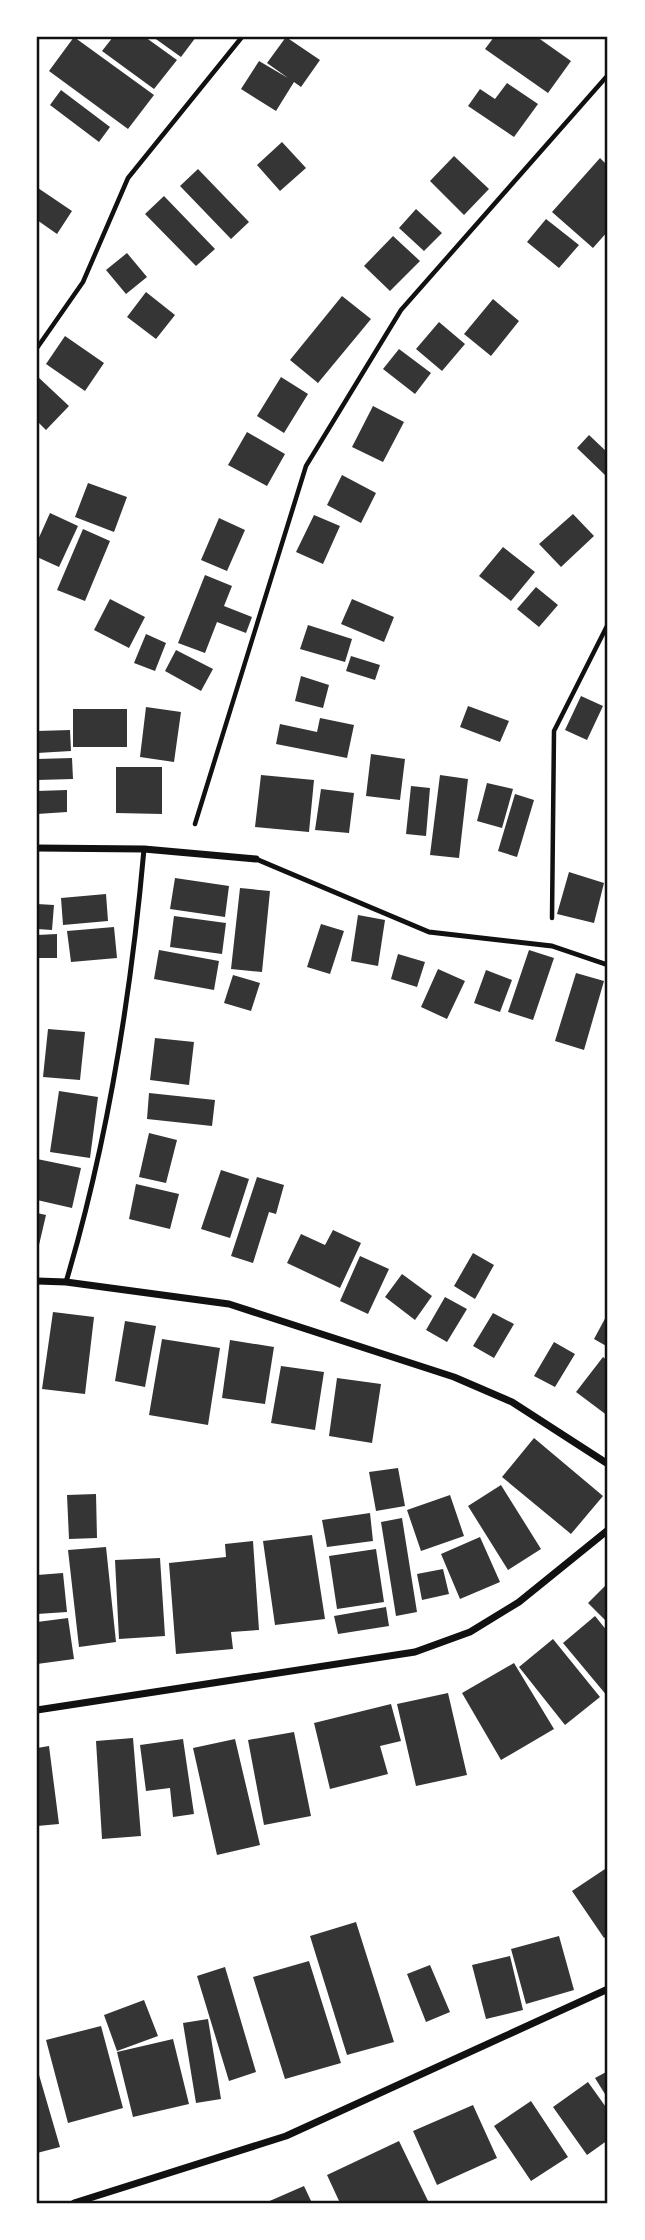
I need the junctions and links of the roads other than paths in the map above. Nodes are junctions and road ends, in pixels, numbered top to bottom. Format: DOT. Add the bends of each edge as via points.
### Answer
graph roads {
  1 [pos="37,848"];
  2 [pos="144,849"];
  3 [pos="256,859"];
  4 [pos="608,965"];
  5 [pos="37,1281"];
  6 [pos="66,1282"];
  7 [pos="608,1464"];
  8 [pos="608,1530"];
  9 [pos="37,1710"];
  10 [pos="608,1989"];
  11 [pos="74,2203"];
  1 -- 2 [label="street"];
  2 -- 3 [label="street"];
  2 -- 6 [label="lane" via="135,943 107,1123 89,1207"];
  3 -- 4 [label="lane" via="429,932 552,946"];
  5 -- 6 [label="street"];
  6 -- 7 [label="street" via="229,1304 454,1377 512,1402"];
  8 -- 9 [label="street" via="519,1602 470,1632 415,1652"];
  10 -- 11 [label="street" via="286,2136"];
}
